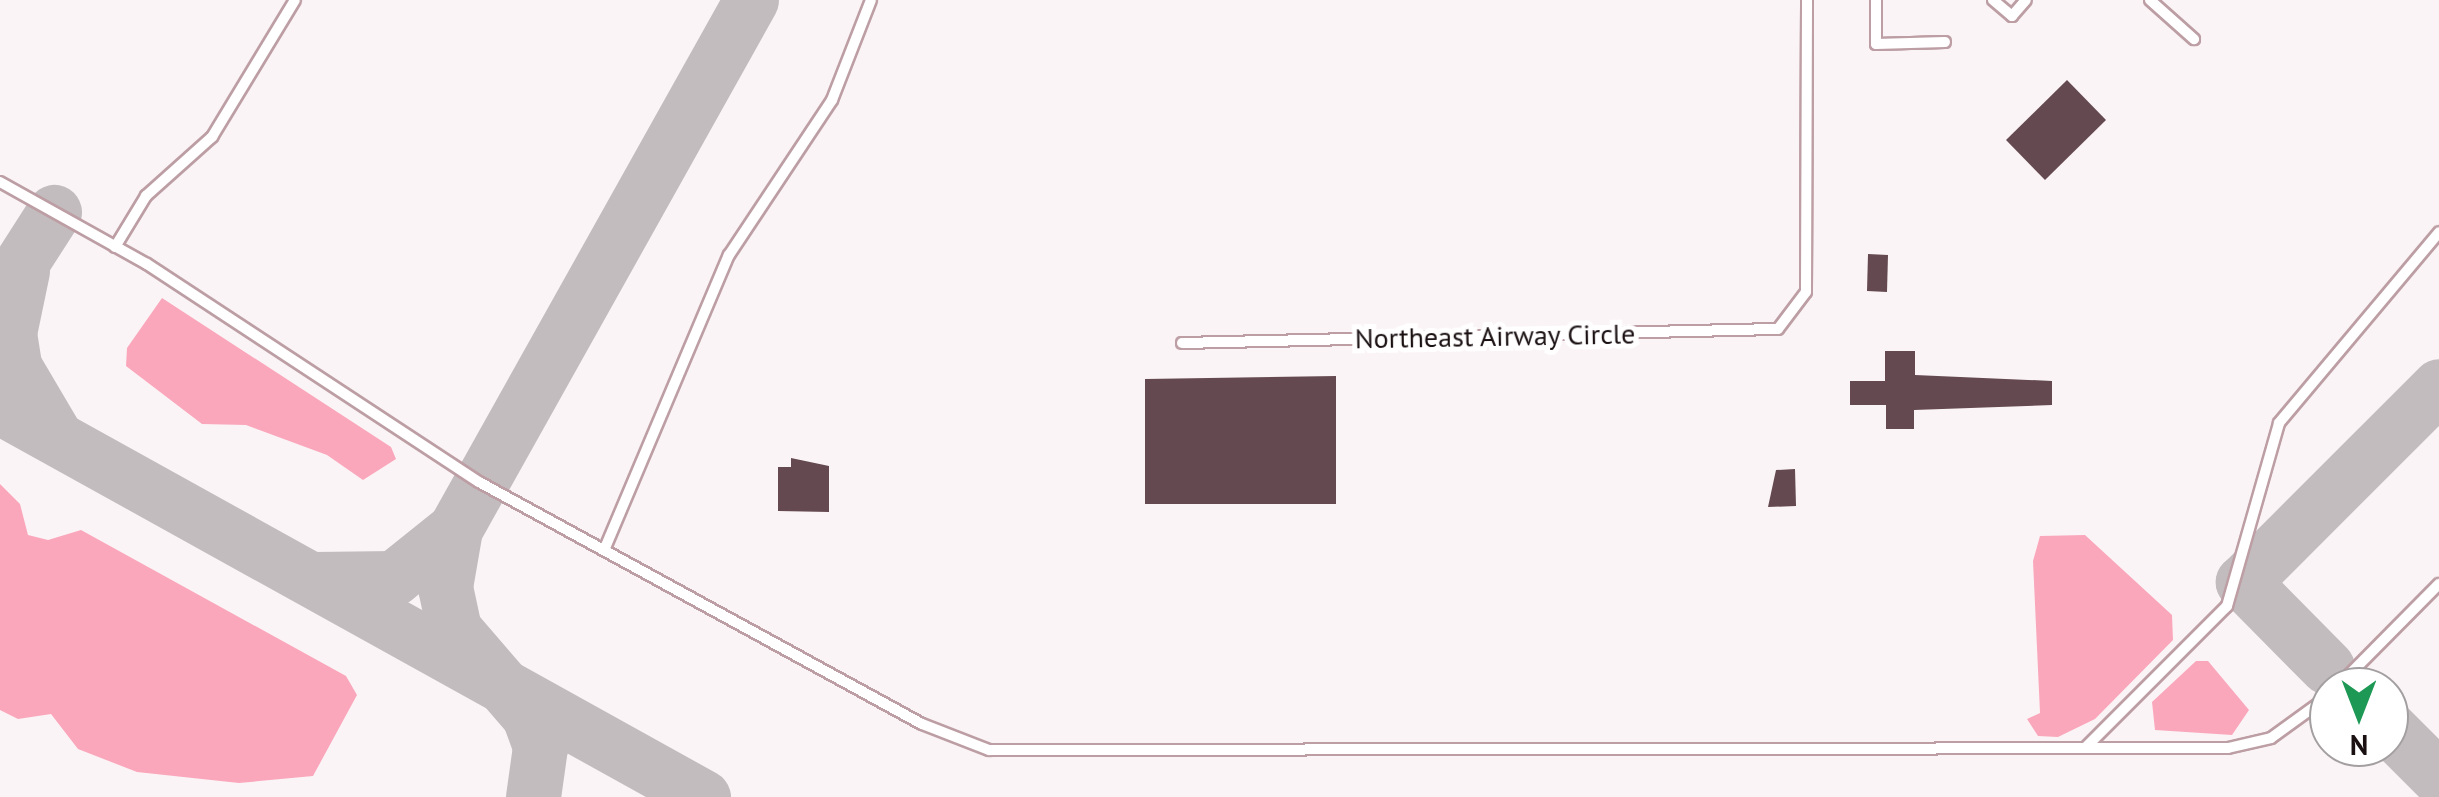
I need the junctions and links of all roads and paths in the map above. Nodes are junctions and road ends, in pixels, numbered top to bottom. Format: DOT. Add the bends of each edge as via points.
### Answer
graph roads {
  1 [pos="296,0"];
  2 [pos="871,0"];
  3 [pos="1807,0"];
  4 [pos="1876,0"];
  5 [pos="1992,0"];
  6 [pos="2026,0"];
  7 [pos="2150,0"];
  8 [pos="2194,40"];
  9 [pos="1945,42"];
  10 [pos="0,182"];
  11 [pos="2439,232"];
  12 [pos="116,247"];
  13 [pos="1182,344"];
  14 [pos="606,548"];
  15 [pos="2439,584"];
  16 [pos="2356,667"];
  17 [pos="2309,714"];
  18 [pos="2085,748"];
  1 -- 12 [label="lane" via="212,138 146,196"];
  2 -- 14 [label="lane" via="832,100 729,256"];
  3 -- 13 [label="lane, Northeast Airway Circle" via="1808,271 1798,309 1778,329"];
  4 -- 9 [label="lane" via="1876,44"];
  5 -- 6 [label="lane" via="2012,16"];
  7 -- 8 [label="lane"];
  10 -- 12 [label="lane"];
  11 -- 18 [label="lane" via="2279,423 2227,606"];
  12 -- 14 [label="lane" via="418,445"];
  14 -- 18 [label="lane" via="950,738 989,750"];
  15 -- 16 [label="lane"];
  17 -- 18 [label="lane" via="2246,746"];
}
